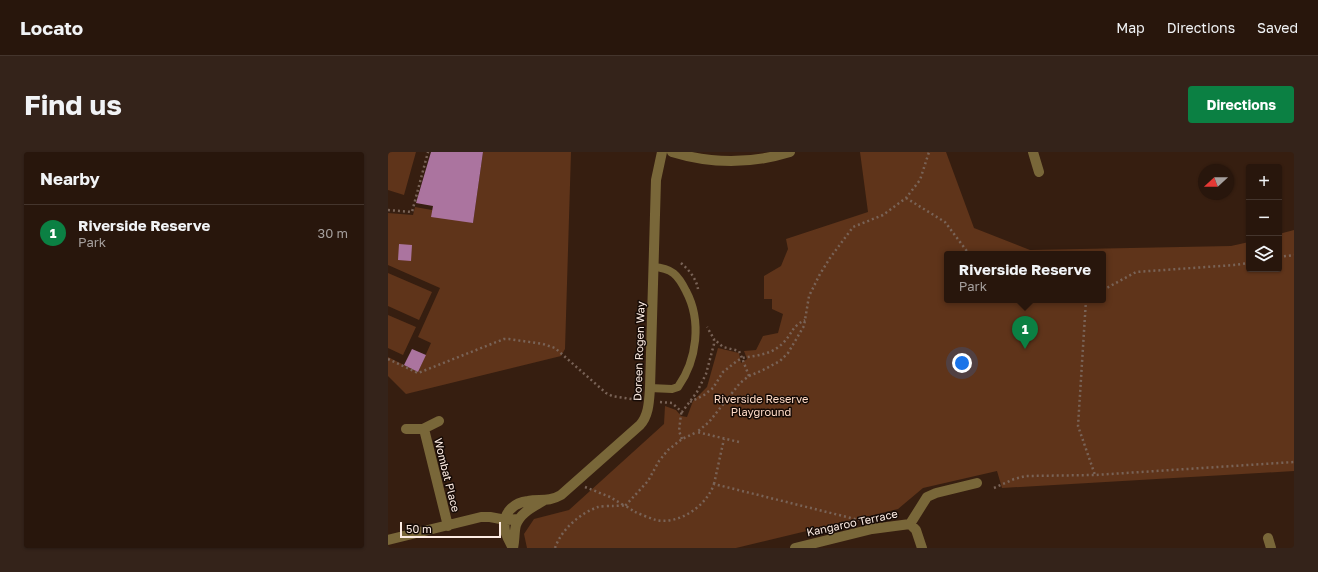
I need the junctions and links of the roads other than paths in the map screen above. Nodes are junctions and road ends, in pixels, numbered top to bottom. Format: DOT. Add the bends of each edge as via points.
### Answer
graph roads {
  1 [pos="662,152"];
  2 [pos="672,152"];
  3 [pos="790,152"];
  4 [pos="1033,152"];
  5 [pos="707,156"];
  6 [pos="1039,172"];
  7 [pos="653,267"];
  8 [pos="650,388"];
  9 [pos="439,421"];
  10 [pos="406,429"];
  11 [pos="424,429"];
  12 [pos="977,483"];
  13 [pos="542,501"];
  14 [pos="519,519"];
  15 [pos="506,520"];
  16 [pos="910,524"];
  17 [pos="448,526"];
  18 [pos="388,540"];
  19 [pos="513,548"];
  20 [pos="795,548"];
  21 [pos="922,548"];
  1 -- 7 [label="street, Doreen Rogen Way" via="656,180"];
  2 -- 5 [label="street"];
  3 -- 5 [label="street" via="746,161 729,161"];
  4 -- 6 [label="street"];
  7 -- 8 [label="street, Doreen Rogen Way"];
  7 -- 8 [label="lane" via="671,271 682,284 691,303 696,336 690,365 678,387"];
  8 -- 13 [label="street, Doreen Rogen Way" via="644,421 563,493"];
  9 -- 11 [label="street"];
  10 -- 11 [label="street"];
  11 -- 17 [label="street, Wombat Place"];
  12 -- 16 [label="street" via="927,497"];
  13 -- 14 [label="street, Doreen Rogen Way"];
  13 -- 15 [label="street, Doreen Rogen Way" via="529,500 516,505 509,510"];
  14 -- 15 [label="street"];
  14 -- 19 [label="street"];
  15 -- 17 [label="street" via="484,517"];
  15 -- 19 [label="street" via="505,531"];
  16 -- 20 [label="street, Kangaroo Terrace" via="872,529"];
  16 -- 21 [label="street, Kangaroo Terrace" via="916,530"];
  17 -- 18 [label="street"];
}
